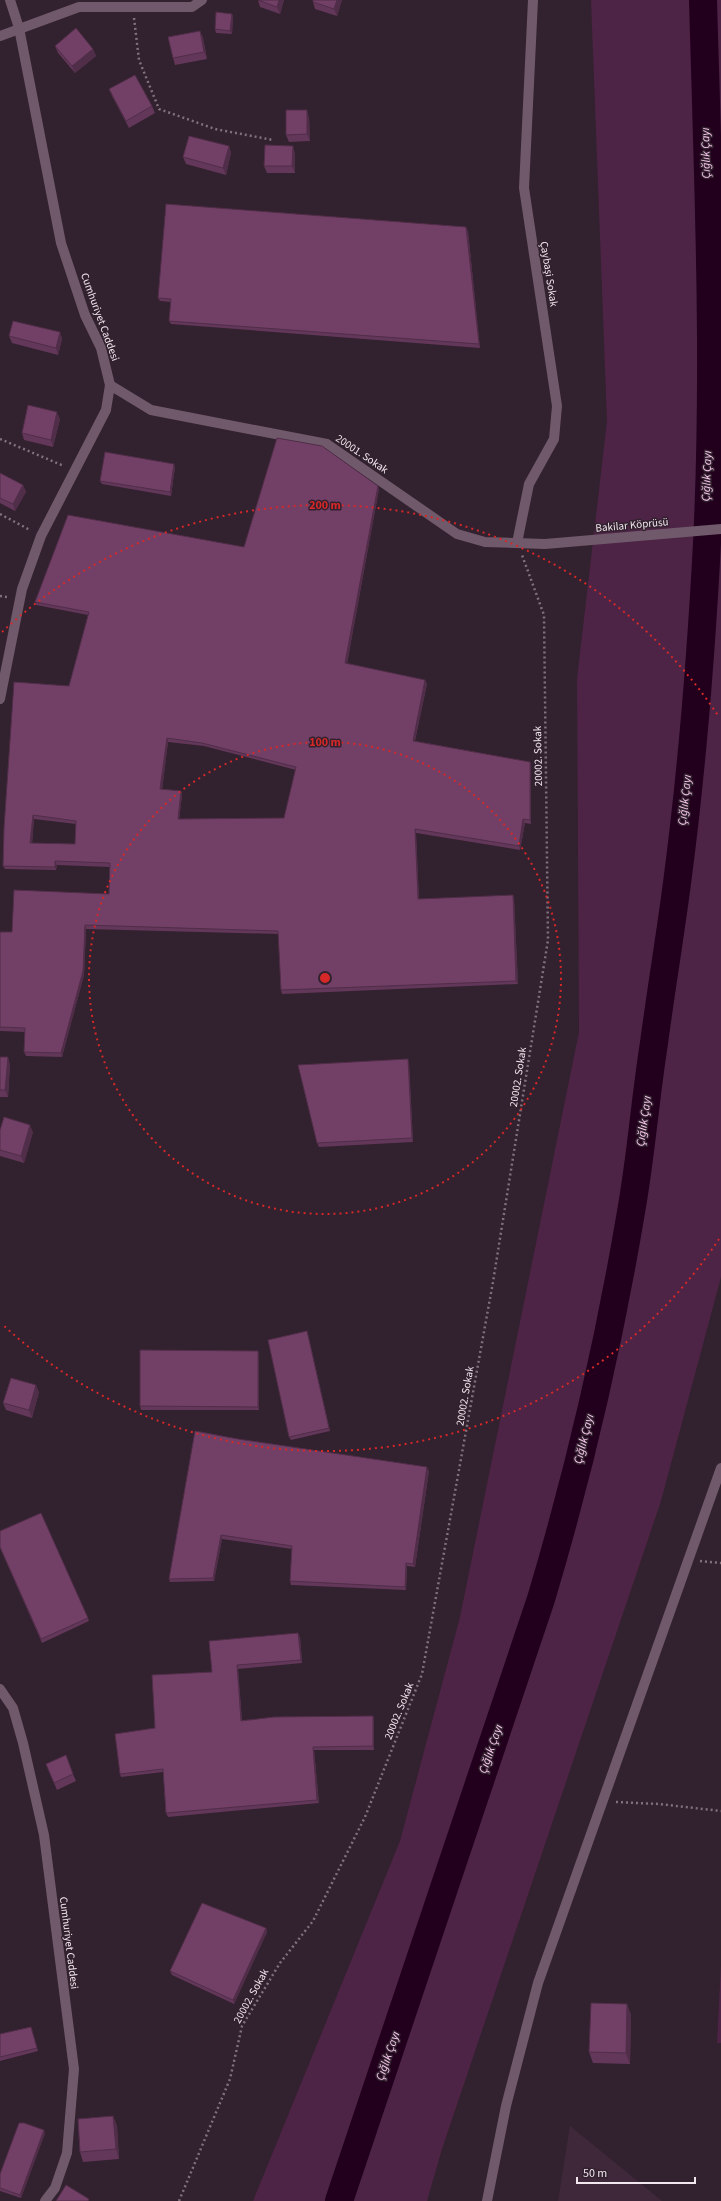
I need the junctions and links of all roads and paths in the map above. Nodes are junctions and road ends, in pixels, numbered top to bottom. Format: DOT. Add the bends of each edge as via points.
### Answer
graph roads {
  1 [pos="10,0"];
  2 [pos="202,0"];
  3 [pos="533,0"];
  4 [pos="132,7"];
  5 [pos="19,28"];
  6 [pos="0,36"];
  7 [pos="273,140"];
  8 [pos="110,385"];
  9 [pos="0,439"];
  10 [pos="75,470"];
  11 [pos="0,514"];
  12 [pos="721,529"];
  13 [pos="41,536"];
  14 [pos="517,543"];
  15 [pos="545,544"];
  16 [pos="0,700"];
  17 [pos="721,1468"];
  18 [pos="690,1560"];
  19 [pos="721,1563"];
  20 [pos="0,1689"];
  21 [pos="603,1801"];
  22 [pos="721,1811"];
  23 [pos="45,2201"];
  24 [pos="179,2201"];
  25 [pos="487,2201"];
  1 -- 5 [label="street, Cumhuriyet Caddesi"];
  2 -- 4 [label="street" via="192,7"];
  3 -- 14 [label="street, Çaybaşi Sokak" via="524,188 557,406 554,439 529,484"];
  4 -- 5 [label="street" via="79,7"];
  4 -- 7 [label="path" via="139,60 159,109 215,129"];
  5 -- 6 [label="street"];
  5 -- 8 [label="street, Cumhuriyet Caddesi" via="61,243 85,316 100,348"];
  8 -- 10 [label="street, Cumhuriyet Caddesi" via="106,410"];
  8 -- 14 [label="street, 20001. Sokak" via="151,410 327,444 457,534 485,542"];
  9 -- 10 [label="path"];
  10 -- 13 [label="street, Cumhuriyet Caddesi"];
  11 -- 13 [label="path"];
  12 -- 15 [label="street, Bakilar Köprüsü"];
  13 -- 16 [label="street, Cumhuriyet Caddesi" via="22,589"];
  14 -- 15 [label="street, 20001. Sokak"];
  14 -- 24 [label="path, 20002. Sokak" via="544,615 548,940 493,1282 422,1674 365,1817 313,1921 280,1963 242,2026 230,2079"];
  17 -- 18 [label="street"];
  18 -- 19 [label="path"];
  18 -- 21 [label="street"];
  20 -- 23 [label="street, Cumhuriyet Caddesi" via="13,1708 44,1835 74,2069 66,2153 55,2188"];
  21 -- 22 [label="path"];
  21 -- 25 [label="street" via="538,1983 506,2106"];
}
